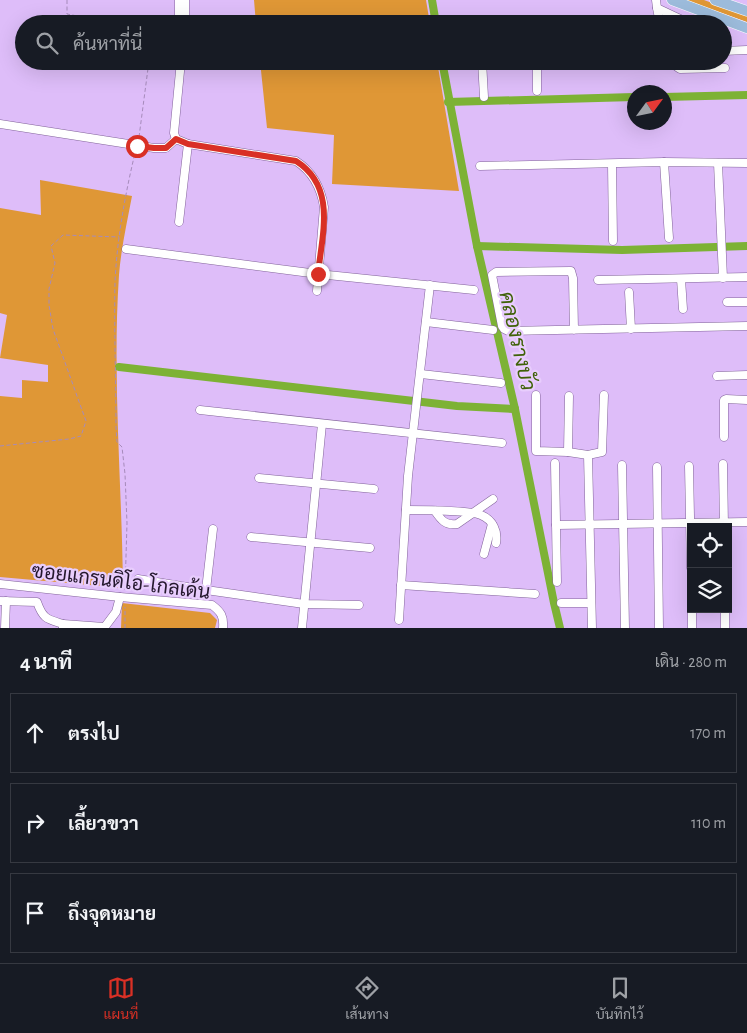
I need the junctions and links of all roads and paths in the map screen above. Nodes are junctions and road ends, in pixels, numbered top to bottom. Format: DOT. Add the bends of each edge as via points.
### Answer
graph roads {
  1 [pos="67,0"];
  2 [pos="672,0"];
  3 [pos="716,0"];
  4 [pos="182,1"];
  5 [pos="656,4"];
  6 [pos="747,11"];
  7 [pos="72,15"];
  8 [pos="180,15"];
  9 [pos="184,15"];
  10 [pos="674,15"];
  11 [pos="705,15"];
  12 [pos="732,24"];
  13 [pos="747,28"];
  14 [pos="747,50"];
  15 [pos="732,51"];
  16 [pos="148,70"];
  17 [pos="180,70"];
  18 [pos="482,70"];
  19 [pos="537,70"];
  20 [pos="537,91"];
  21 [pos="484,97"];
  22 [pos="0,124"];
  23 [pos="176,139"];
  24 [pos="188,144"];
  25 [pos="137,146"];
  26 [pos="664,162"];
  27 [pos="747,163"];
  28 [pos="612,164"];
  29 [pos="718,164"];
  30 [pos="480,166"];
  31 [pos="179,222"];
  32 [pos="119,237"];
  33 [pos="669,238"];
  34 [pos="613,241"];
  35 [pos="126,249"];
  36 [pos="318,274"];
  37 [pos="681,278"];
  38 [pos="723,278"];
  39 [pos="747,278"];
  40 [pos="598,280"];
  41 [pos="430,285"];
  42 [pos="474,290"];
  43 [pos="317,291"];
  44 [pos="630,292"];
  45 [pos="727,302"];
  46 [pos="747,302"];
  47 [pos="683,309"];
  48 [pos="426,322"];
  49 [pos="747,326"];
  50 [pos="631,329"];
  51 [pos="493,330"];
  52 [pos="574,330"];
  53 [pos="421,374"];
  54 [pos="747,375"];
  55 [pos="717,376"];
  56 [pos="501,383"];
  57 [pos="536,395"];
  58 [pos="604,395"];
  59 [pos="569,396"];
  60 [pos="747,400"];
  61 [pos="200,410"];
  62 [pos="322,424"];
  63 [pos="414,435"];
  64 [pos="724,437"];
  65 [pos="502,444"];
  66 [pos="0,446"];
  67 [pos="568,452"];
  68 [pos="588,455"];
  69 [pos="555,463"];
  70 [pos="723,464"];
  71 [pos="622,465"];
  72 [pos="690,466"];
  73 [pos="657,467"];
  74 [pos="259,478"];
  75 [pos="317,483"];
  76 [pos="374,489"];
  77 [pos="494,500"];
  78 [pos="406,510"];
  79 [pos="435,511"];
  80 [pos="473,514"];
  81 [pos="747,522"];
  82 [pos="656,523"];
  83 [pos="687,523"];
  84 [pos="690,523"];
  85 [pos="723,523"];
  86 [pos="732,523"];
  87 [pos="492,524"];
  88 [pos="623,524"];
  89 [pos="556,525"];
  90 [pos="589,525"];
  91 [pos="213,529"];
  92 [pos="251,537"];
  93 [pos="311,542"];
  94 [pos="496,543"];
  95 [pos="370,548"];
  96 [pos="484,554"];
  97 [pos="138,579"];
  98 [pos="557,582"];
  99 [pos="0,584"];
  100 [pos="401,585"];
  101 [pos="206,590"];
  102 [pos="536,594"];
  103 [pos="123,597"];
  104 [pos="3,601"];
  105 [pos="591,603"];
  106 [pos="304,604"];
  107 [pos="561,604"];
  108 [pos="359,606"];
  109 [pos="692,613"];
  110 [pos="725,613"];
  111 [pos="399,620"];
  112 [pos="63,626"];
  113 [pos="104,627"];
  114 [pos="5,628"];
  115 [pos="125,628"];
  116 [pos="222,628"];
  117 [pos="302,628"];
  118 [pos="592,628"];
  119 [pos="625,628"];
  120 [pos="659,628"];
  121 [pos="692,628"];
  122 [pos="725,628"];
  1 -- 7 [label="path" via="67,14"];
  2 -- 11 [label="main road"];
  3 -- 6 [label="main road"];
  4 -- 8 [label="street"];
  4 -- 9 [label="street"];
  5 -- 10 [label="street"];
  12 -- 13 [label="main road"];
  14 -- 15 [label="street"];
  16 -- 25 [label="path"];
  17 -- 23 [label="street"];
  18 -- 21 [label="street"];
  19 -- 20 [label="street"];
  22 -- 25 [label="street"];
  23 -- 24 [label="street"];
  23 -- 25 [label="street" via="166,148"];
  24 -- 31 [label="street"];
  24 -- 36 [label="street" via="296,161 308,168 322,194 324,207"];
  25 -- 32 [label="path"];
  26 -- 28 [label="street"];
  26 -- 29 [label="street"];
  26 -- 33 [label="street"];
  27 -- 29 [label="street"];
  28 -- 30 [label="street"];
  28 -- 34 [label="street"];
  29 -- 38 [label="street"];
  32 -- 66 [label="path" via="63,235 51,246 55,263 49,305 53,330 86,421 81,436"];
  32 -- 103 [label="path" via="115,282 116,401 117,442 122,447 126,496"];
  35 -- 36 [label="street"];
  36 -- 41 [label="street"];
  36 -- 43 [label="street"];
  37 -- 38 [label="street"];
  37 -- 40 [label="street"];
  37 -- 47 [label="street"];
  38 -- 39 [label="street"];
  41 -- 42 [label="street"];
  41 -- 48 [label="street"];
  44 -- 50 [label="street"];
  45 -- 46 [label="street"];
  48 -- 51 [label="street"];
  48 -- 53 [label="street"];
  49 -- 50 [label="street"];
  50 -- 52 [label="street"];
  52 -- 52 [label="street" via="571,271 496,272 492,275 504,329"];
  53 -- 56 [label="street"];
  53 -- 63 [label="street"];
  54 -- 55 [label="street"];
  57 -- 67 [label="street" via="536,451"];
  58 -- 68 [label="street" via="602,452"];
  59 -- 67 [label="street"];
  60 -- 64 [label="street" via="724,400"];
  61 -- 62 [label="street"];
  62 -- 63 [label="street"];
  62 -- 75 [label="street"];
  63 -- 65 [label="street"];
  63 -- 78 [label="street"];
  67 -- 68 [label="street"];
  68 -- 90 [label="street"];
  69 -- 89 [label="street"];
  70 -- 85 [label="street"];
  71 -- 88 [label="street"];
  72 -- 84 [label="street"];
  73 -- 82 [label="street"];
  74 -- 75 [label="street"];
  75 -- 76 [label="street"];
  75 -- 93 [label="street"];
  77 -- 80 [label="street"];
  78 -- 79 [label="street"];
  78 -- 100 [label="street"];
  79 -- 80 [label="street"];
  79 -- 80 [label="street" via="440,519 451,525"];
  80 -- 87 [label="street"];
  81 -- 86 [label="street"];
  82 -- 83 [label="street"];
  82 -- 88 [label="street"];
  82 -- 120 [label="street"];
  87 -- 94 [label="street" via="498,535"];
  87 -- 96 [label="street"];
  88 -- 90 [label="street"];
  88 -- 119 [label="street"];
  89 -- 90 [label="street"];
  89 -- 98 [label="street"];
  90 -- 105 [label="street"];
  91 -- 101 [label="street"];
  92 -- 93 [label="street"];
  93 -- 95 [label="street"];
  93 -- 106 [label="street"];
  97 -- 101 [label="street"];
  99 -- 103 [label="street, ซอยแกรนดิโอ-โกลเด้น"];
  100 -- 102 [label="street"];
  100 -- 111 [label="street"];
  101 -- 106 [label="street"];
  103 -- 113 [label="street"];
  103 -- 115 [label="path"];
  103 -- 116 [label="street, ซอยแกรนดิโอ-โกลเด้น" via="212,605 221,612 224,619"];
  104 -- 112 [label="street" via="37,602 41,614"];
  104 -- 114 [label="street"];
  105 -- 107 [label="street"];
  105 -- 118 [label="street"];
  106 -- 108 [label="street"];
  106 -- 117 [label="street"];
  109 -- 121 [label="street"];
  110 -- 122 [label="street"];
  112 -- 113 [label="street"];
}
